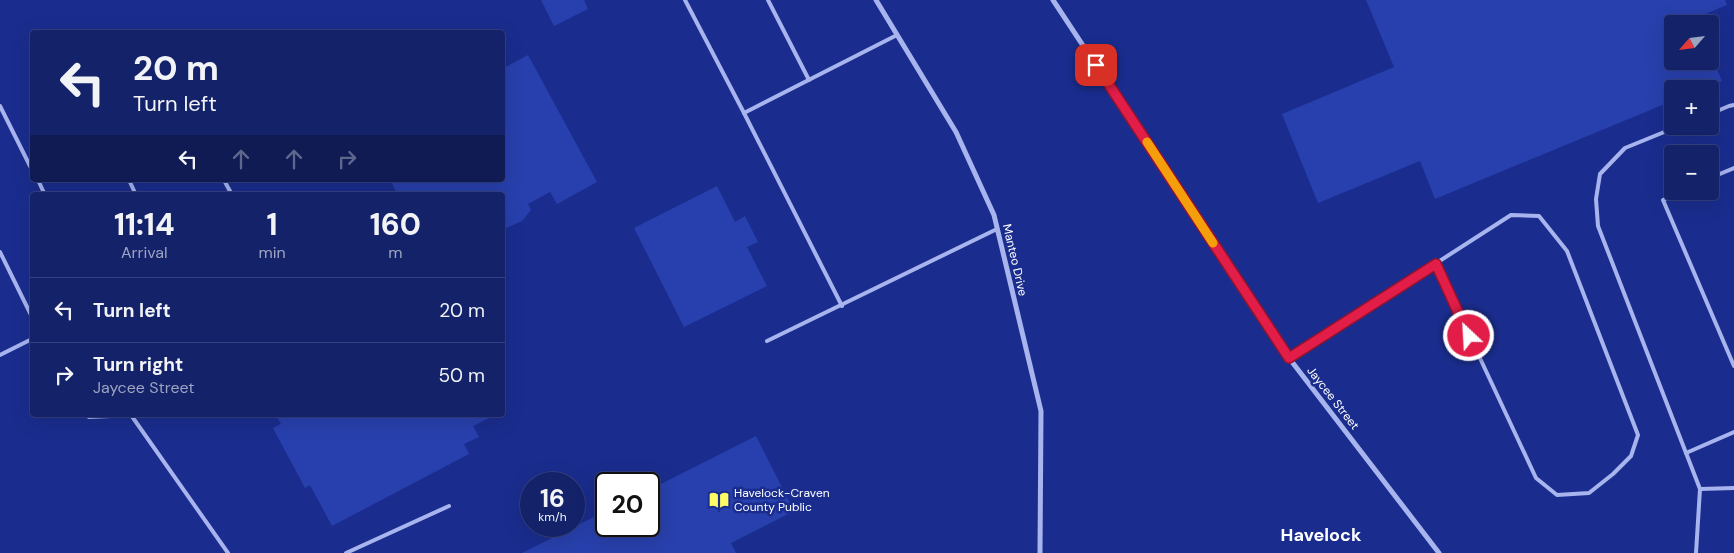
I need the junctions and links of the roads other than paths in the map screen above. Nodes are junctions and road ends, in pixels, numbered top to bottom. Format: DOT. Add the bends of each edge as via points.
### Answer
graph roads {
  1 [pos="685,0"];
  2 [pos="768,0"];
  3 [pos="876,0"];
  4 [pos="1054,0"];
  5 [pos="897,35"];
  6 [pos="809,80"];
  7 [pos="0,106"];
  8 [pos="1734,106"];
  9 [pos="1719,110"];
  10 [pos="744,113"];
  11 [pos="1664,132"];
  12 [pos="30,166"];
  13 [pos="1734,168"];
  14 [pos="1719,174"];
  15 [pos="1664,200"];
  16 [pos="997,229"];
  17 [pos="0,252"];
  18 [pos="1436,264"];
  19 [pos="842,306"];
  20 [pos="30,313"];
  21 [pos="30,340"];
  22 [pos="767,341"];
  23 [pos="0,355"];
  24 [pos="1289,358"];
  25 [pos="1734,366"];
  26 [pos="133,417"];
  27 [pos="1734,432"];
  28 [pos="1686,453"];
  29 [pos="1734,488"];
  30 [pos="1700,489"];
  31 [pos="449,506"];
  32 [pos="228,553"];
  33 [pos="346,553"];
  34 [pos="1040,553"];
  35 [pos="1439,553"];
  36 [pos="1696,553"];
  1 -- 10 [label="lane"];
  2 -- 6 [label="lane"];
  3 -- 5 [label="street, Manteo Drive"];
  4 -- 24 [label="street, Jaycee Street"];
  5 -- 6 [label="lane"];
  5 -- 16 [label="street, Manteo Drive" via="956,132"];
  6 -- 10 [label="lane"];
  7 -- 12 [label="lane"];
  8 -- 9 [label="lane"];
  10 -- 19 [label="lane"];
  11 -- 28 [label="lane" via="1626,148 1600,174 1596,199 1598,226"];
  13 -- 14 [label="lane"];
  15 -- 25 [label="lane"];
  16 -- 19 [label="lane"];
  16 -- 34 [label="street, Manteo Drive" via="1040,411"];
  17 -- 20 [label="lane"];
  18 -- 18 [label="lane" via="1511,215 1540,216 1567,251 1638,435 1631,456 1589,493 1557,495 1536,478"];
  18 -- 24 [label="lane"];
  19 -- 22 [label="lane"];
  21 -- 23 [label="lane"];
  24 -- 35 [label="street, Jaycee Street"];
  26 -- 32 [label="lane"];
  27 -- 28 [label="lane"];
  28 -- 30 [label="lane"];
  29 -- 30 [label="lane"];
  30 -- 36 [label="lane"];
  31 -- 33 [label="lane"];
}
